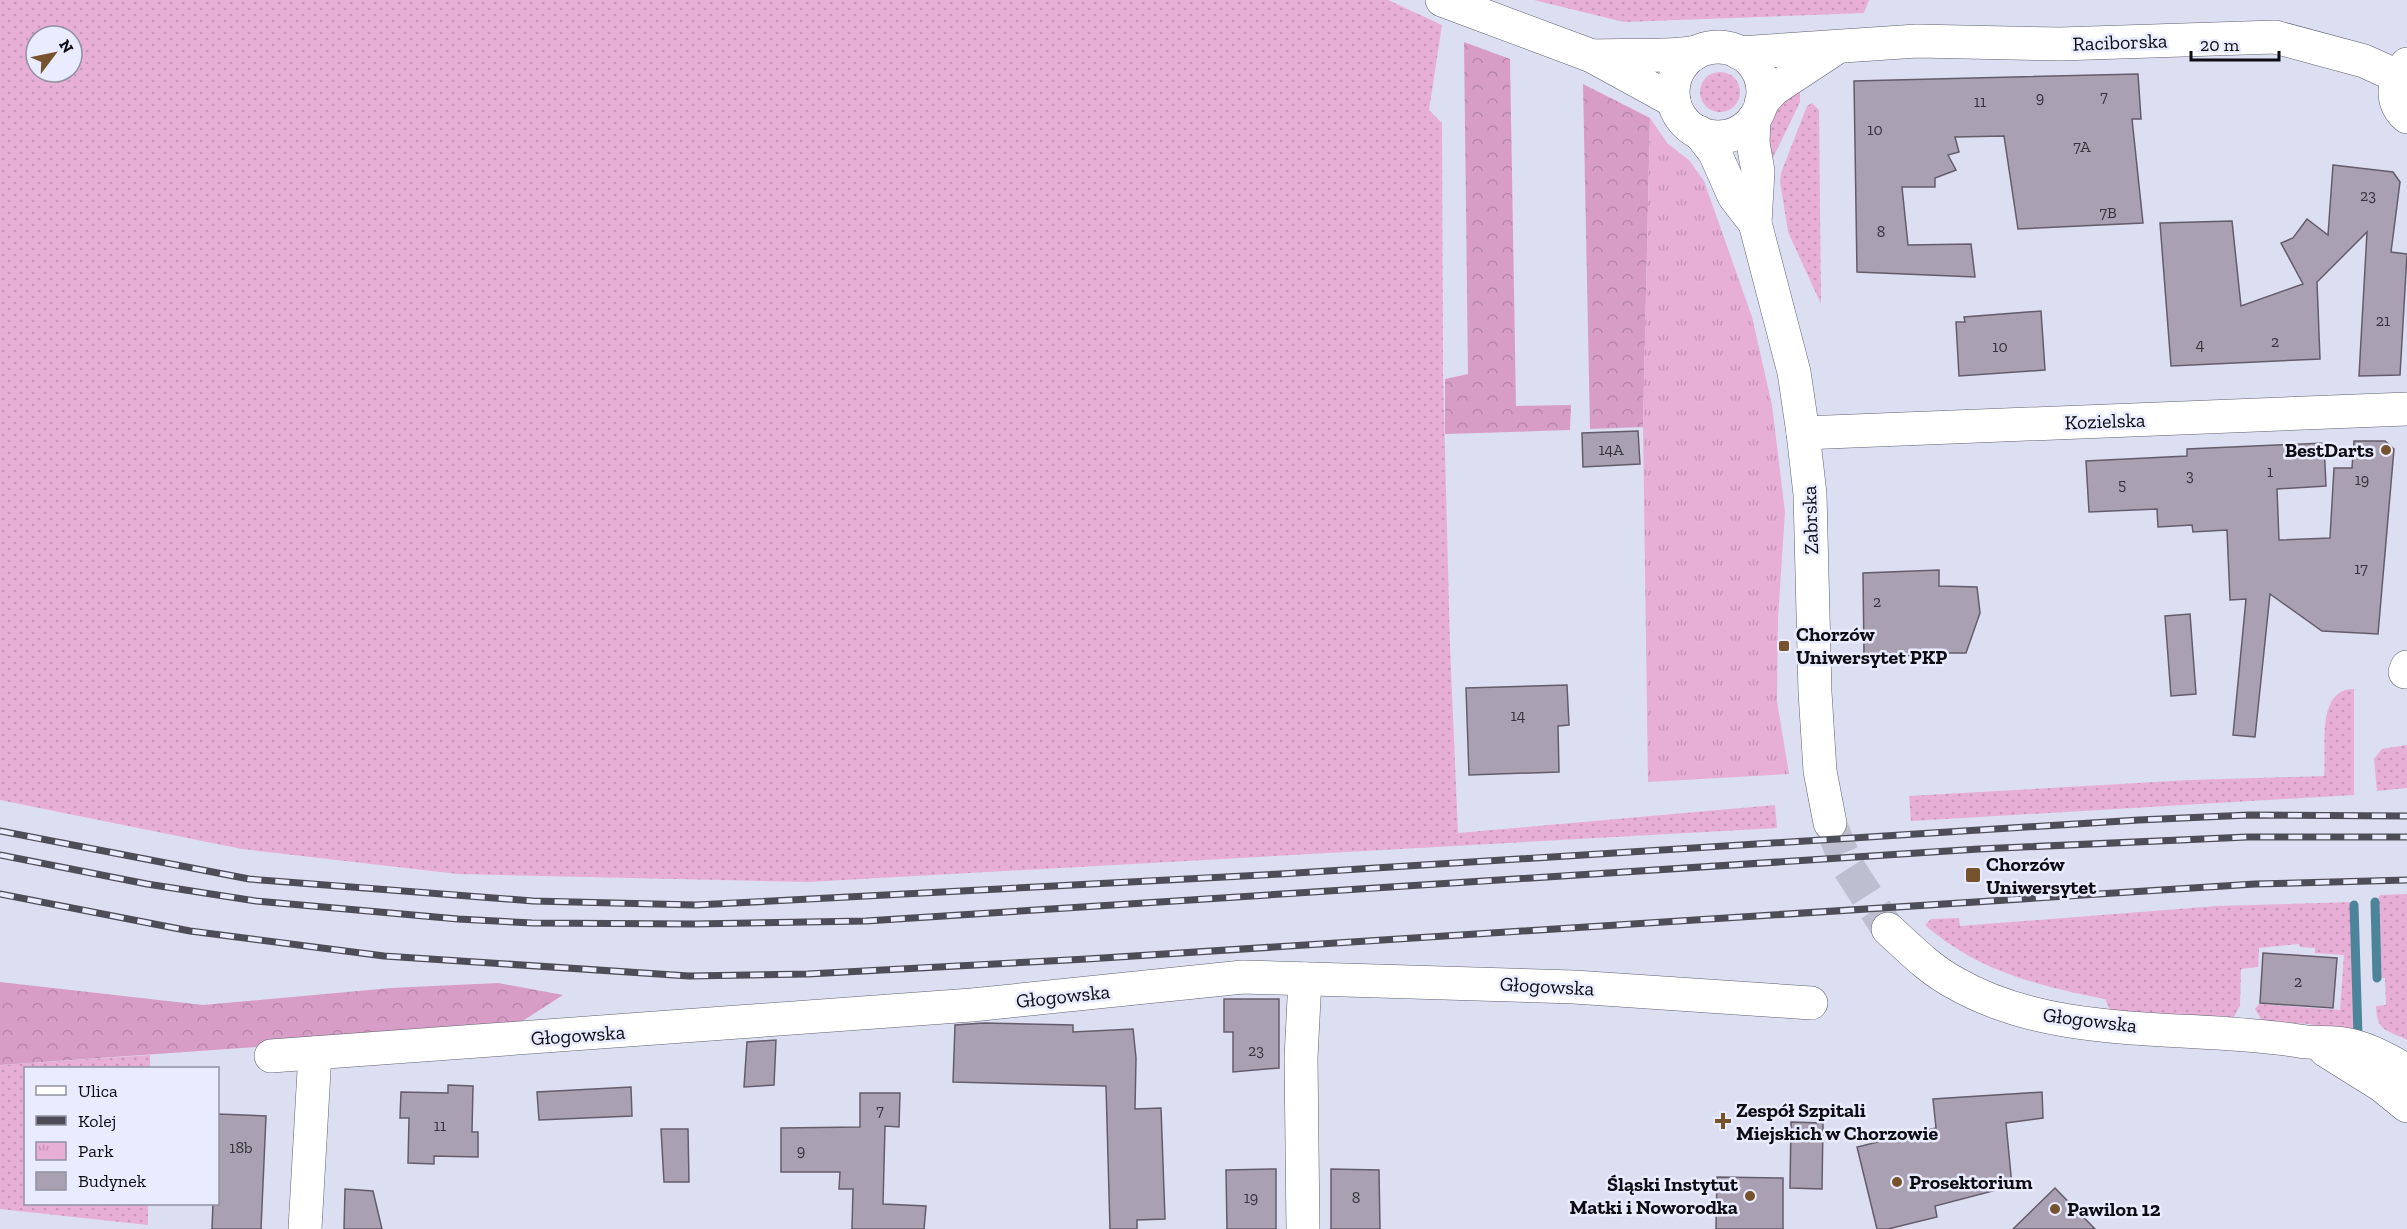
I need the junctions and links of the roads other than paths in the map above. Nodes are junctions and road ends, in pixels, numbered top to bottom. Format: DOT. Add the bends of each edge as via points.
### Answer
graph roads {
  1 [pos="1454,3"];
  2 [pos="1836,48"];
  3 [pos="1697,52"];
  4 [pos="1739,53"];
  5 [pos="1592,56"];
  6 [pos="2402,70"];
  7 [pos="1674,101"];
  8 [pos="1758,111"];
  9 [pos="2407,117"];
  10 [pos="1698,132"];
  11 [pos="1755,223"];
  12 [pos="2407,409"];
  13 [pos="1803,433"];
  14 [pos="1830,823"];
  15 [pos="1888,929"];
  16 [pos="1305,979"];
  17 [pos="1811,1003"];
  18 [pos="2316,1044"];
  19 [pos="315,1053"];
  20 [pos="271,1056"];
  21 [pos="2407,1071"];
  22 [pos="2407,1106"];
  23 [pos="305,1229"];
  24 [pos="1303,1229"];
  1 -- 5 [label="street"];
  2 -- 4 [label="street, Raciborska"];
  2 -- 6 [label="street, Raciborska" via="1917,41 2060,44 2275,37"];
  2 -- 8 [label="street, Raciborska" via="1774,89"];
  3 -- 4 [label="street" via="1718,47"];
  3 -- 5 [label="street" via="1675,56"];
  3 -- 7 [label="street" via="1680,68"];
  4 -- 8 [label="street" via="1757,70 1762,86"];
  5 -- 7 [label="street"];
  6 -- 9 [label="street" via="2396,100"];
  7 -- 10 [label="street" via="1683,119"];
  8 -- 10 [label="street" via="1747,126 1729,136"];
  8 -- 11 [label="street, Zabrska" via="1753,143 1758,171"];
  10 -- 11 [label="street, Zabrska" via="1715,153 1734,196"];
  11 -- 13 [label="street, Zabrska" via="1794,372"];
  12 -- 13 [label="street, Kozielska"];
  13 -- 14 [label="street, Zabrska" via="1810,494 1820,771"];
  15 -- 18 [label="street, Głogowska" via="1944,977 1981,996 2022,1010 2088,1022"];
  16 -- 17 [label="street, Głogowska" via="1574,987"];
  16 -- 19 [label="street, Głogowska" via="1243,977 972,1005"];
  16 -- 24 [label="street" via="1301,1058"];
  18 -- 21 [label="street, Głogowska" via="2348,1044"];
  18 -- 22 [label="street, Głogowska"];
  19 -- 20 [label="street, Głogowska"];
  19 -- 23 [label="street"];
}
